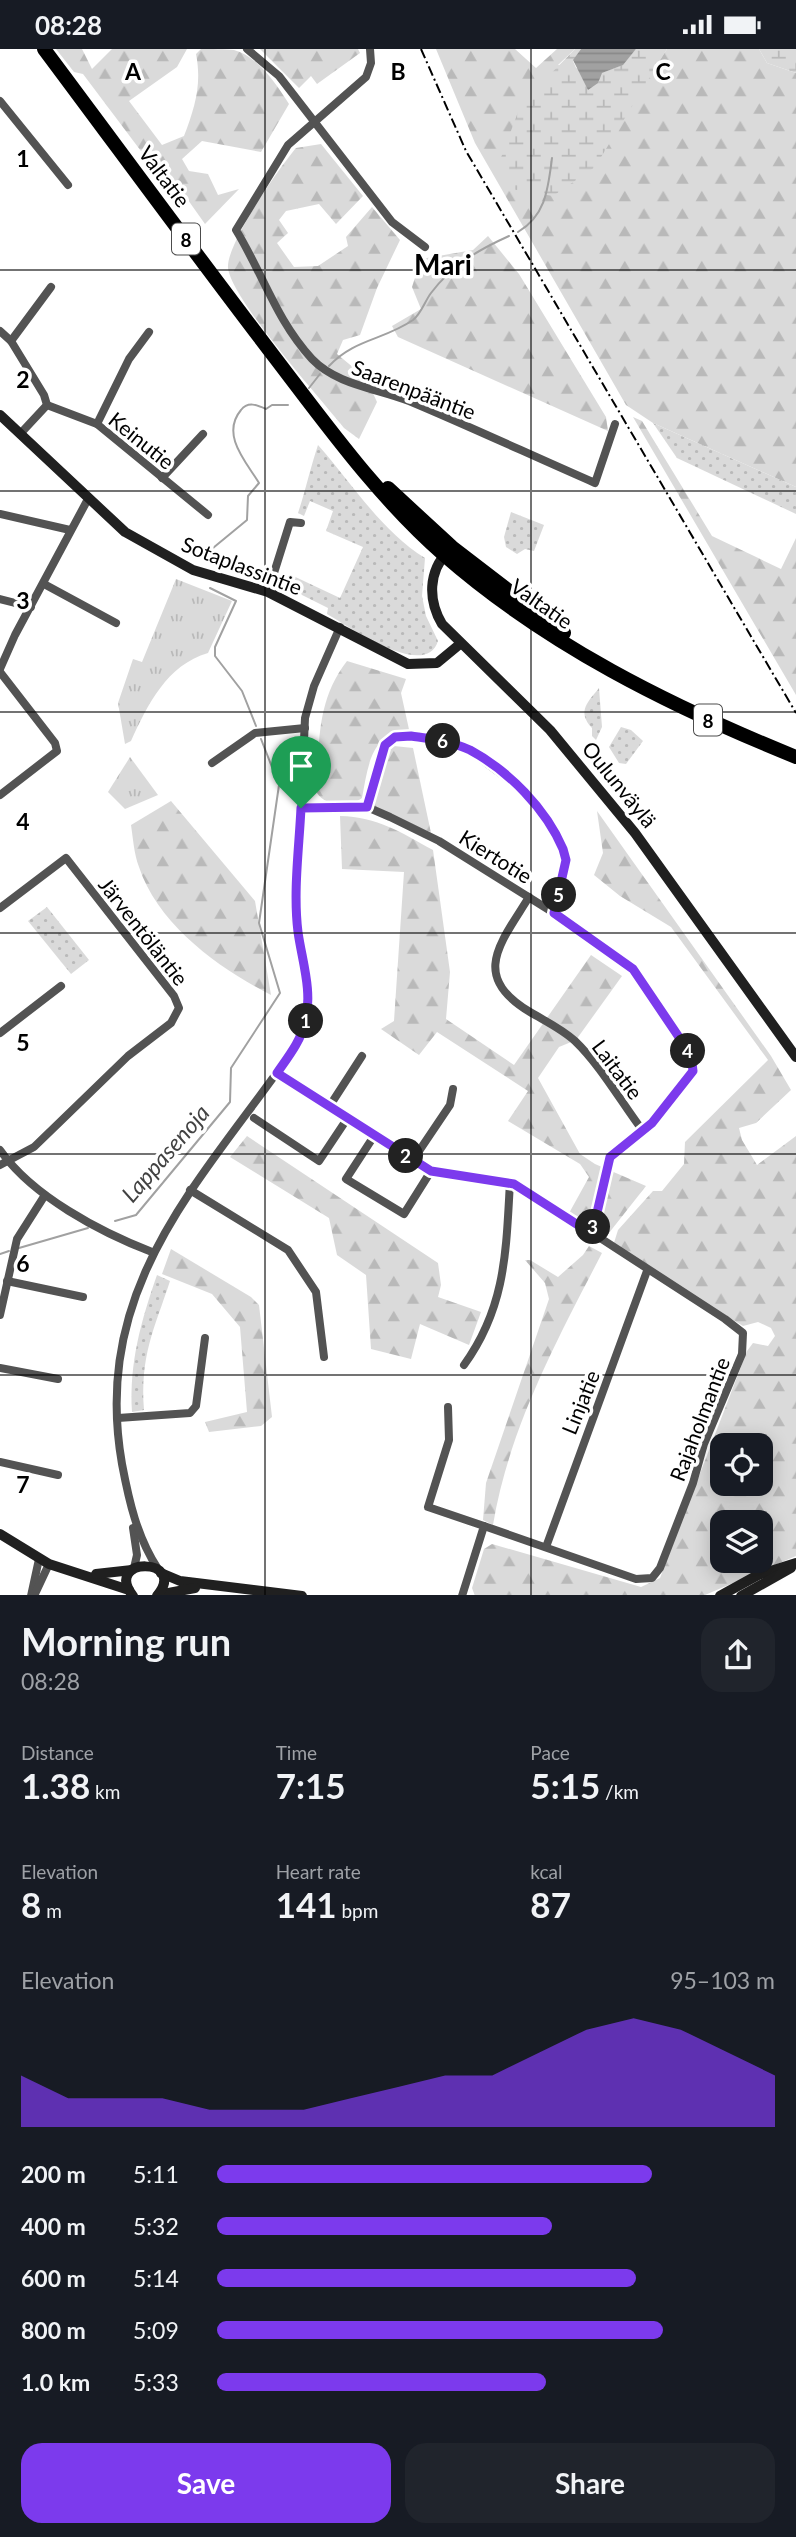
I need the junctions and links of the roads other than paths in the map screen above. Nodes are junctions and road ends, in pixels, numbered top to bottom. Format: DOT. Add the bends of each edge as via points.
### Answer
graph roads {
  1 [pos="44,49"];
  2 [pos="247,49"];
  3 [pos="370,49"];
  4 [pos="0,101"];
  5 [pos="314,121"];
  6 [pos="68,185"];
  7 [pos="425,247"];
  8 [pos="51,287"];
  9 [pos="0,331"];
  10 [pos="149,331"];
  11 [pos="11,341"];
  12 [pos="47,405"];
  13 [pos="0,415"];
  14 [pos="615,423"];
  15 [pos="97,424"];
  16 [pos="203,433"];
  17 [pos="20,434"];
  18 [pos="162,478"];
  19 [pos="89,499"];
  20 [pos="0,514"];
  21 [pos="208,515"];
  22 [pos="301,523"];
  23 [pos="70,530"];
  24 [pos="448,551"];
  25 [pos="44,584"];
  26 [pos="268,592"];
  27 [pos="0,599"];
  28 [pos="31,607"];
  29 [pos="116,623"];
  30 [pos="340,627"];
  31 [pos="460,644"];
  32 [pos="0,671"];
  33 [pos="305,728"];
  34 [pos="795,757"];
  35 [pos="212,763"];
  36 [pos="0,795"];
  37 [pos="367,807"];
  38 [pos="301,808"];
  39 [pos="529,897"];
  40 [pos="0,908"];
  41 [pos="554,913"];
  42 [pos="61,986"];
  43 [pos="0,1033"];
  44 [pos="362,1056"];
  45 [pos="796,1057"];
  46 [pos="277,1073"];
  47 [pos="453,1089"];
  48 [pos="329,1107"];
  49 [pos="254,1118"];
  50 [pos="347,1119"];
  51 [pos="643,1131"];
  52 [pos="374,1136"];
  53 [pos="0,1150"];
  54 [pos="413,1160"];
  55 [pos="4,1163"];
  56 [pos="431,1171"];
  57 [pos="510,1182"];
  58 [pos="190,1190"];
  59 [pos="45,1195"];
  60 [pos="592,1234"];
  61 [pos="152,1252"];
  62 [pos="647,1271"];
  63 [pos="8,1281"];
  64 [pos="83,1297"];
  65 [pos="0,1311"];
  66 [pos="205,1338"];
  67 [pos="324,1357"];
  68 [pos="464,1365"];
  69 [pos="0,1368"];
  70 [pos="58,1379"];
  71 [pos="448,1407"];
  72 [pos="118,1418"];
  73 [pos="0,1462"];
  74 [pos="58,1475"];
  75 [pos="129,1497"];
  76 [pos="484,1526"];
  77 [pos="0,1534"];
  78 [pos="546,1547"];
  79 [pos="44,1562"];
  80 [pos="796,1564"];
  81 [pos="133,1569"];
  82 [pos="159,1571"];
  83 [pos="76,1574"];
  84 [pos="215,1585"];
  85 [pos="132,1594"];
  86 [pos="33,1595"];
  87 [pos="157,1595"];
  88 [pos="302,1595"];
  89 [pos="462,1595"];
  90 [pos="720,1595"];
  91 [pos="741,1595"];
  1 -- 24 [label="highway, Valtatie / 8" via="328,427 391,503"];
  2 -- 5 [label="street" via="279,76"];
  3 -- 5 [label="street" via="366,77"];
  4 -- 6 [label="street"];
  5 -- 7 [label="street" via="392,222"];
  5 -- 14 [label="street, Saarenpääntie" via="282,153 236,230 258,265 282,322 313,360 334,377 408,401 595,483"];
  8 -- 11 [label="street"];
  9 -- 11 [label="street"];
  10 -- 15 [label="street" via="129,359"];
  11 -- 12 [label="street"];
  12 -- 15 [label="street, Keinutie"];
  12 -- 17 [label="street"];
  13 -- 17 [label="street, Sotaplassintie"];
  15 -- 18 [label="street, Keinutie"];
  16 -- 18 [label="street"];
  17 -- 19 [label="street, Sotaplassintie"];
  18 -- 21 [label="street, Keinutie"];
  19 -- 23 [label="street"];
  19 -- 26 [label="street, Sotaplassintie" via="125,532 182,565"];
  20 -- 23 [label="street"];
  22 -- 26 [label="street" via="290,522"];
  23 -- 25 [label="street"];
  24 -- 31 [label="street, Oulunväylä" via="432,585 432,603 442,624"];
  24 -- 34 [label="highway, Valtatie / 8" via="551,636 601,667"];
  25 -- 28 [label="street"];
  25 -- 29 [label="street"];
  26 -- 30 [label="street, Sotaplassintie"];
  27 -- 28 [label="street"];
  28 -- 32 [label="street"];
  30 -- 31 [label="street, Sotaplassintie" via="408,664 437,663"];
  30 -- 33 [label="street" via="314,686"];
  31 -- 45 [label="street, Oulunväylä" via="550,730 635,833"];
  32 -- 36 [label="street" via="57,751"];
  33 -- 35 [label="street" via="255,733"];
  33 -- 38 [label="street"];
  37 -- 38 [label="street, Kiertotie"];
  37 -- 39 [label="street, Kiertotie" via="439,841"];
  37 -- 41 [label="street" via="385,745 395,737 447,742 470,751 523,790 559,841 566,860"];
  38 -- 46 [label="street" via="297,900 308,997 306,1020"];
  39 -- 41 [label="street, Kiertotie"];
  39 -- 51 [label="street, Laitatie" via="500,947 498,986 510,1000 583,1049"];
  40 -- 55 [label="street, Järventöläntie" via="66,858 179,1007 171,1023 128,1056 34,1147"];
  41 -- 51 [label="street, Kiertotie" via="633,969 691,1055 693,1071"];
  42 -- 43 [label="street"];
  44 -- 48 [label="street"];
  46 -- 48 [label="street, Rajaholmantie"];
  46 -- 58 [label="street"];
  47 -- 54 [label="street" via="450,1105"];
  48 -- 50 [label="street, Rajaholmantie"];
  49 -- 50 [label="street" via="319,1161"];
  50 -- 52 [label="street, Rajaholmantie"];
  51 -- 60 [label="street, Kiertotie" via="610,1157"];
  52 -- 54 [label="street, Rajaholmantie"];
  52 -- 56 [label="street" via="346,1179 404,1214"];
  53 -- 55 [label="street"];
  54 -- 56 [label="street, Rajaholmantie"];
  55 -- 59 [label="street"];
  56 -- 57 [label="street, Rajaholmantie"];
  57 -- 60 [label="street, Rajaholmantie"];
  57 -- 68 [label="street" via="505,1273 479,1344"];
  58 -- 61 [label="street"];
  58 -- 67 [label="street" via="289,1250 316,1292"];
  59 -- 61 [label="street"];
  59 -- 63 [label="street" via="17,1239"];
  60 -- 62 [label="street, Rajaholmantie"];
  61 -- 72 [label="street" via="127,1324"];
  62 -- 78 [label="street, Linjatie"];
  62 -- 78 [label="street, Rajaholmantie" via="738,1329 744,1338 742,1354 656,1574 636,1579"];
  63 -- 64 [label="street"];
  63 -- 65 [label="street"];
  66 -- 72 [label="street" via="196,1406 190,1413"];
  69 -- 70 [label="street"];
  71 -- 76 [label="street, Rajaholmantie" via="449,1440 428,1507"];
  72 -- 75 [label="street"];
  73 -- 74 [label="street"];
  75 -- 81 [label="street" via="136,1548"];
  75 -- 82 [label="street" via="142,1543"];
  76 -- 78 [label="street, Rajaholmantie"];
  76 -- 89 [label="street"];
  77 -- 79 [label="street"];
  79 -- 83 [label="street"];
  79 -- 86 [label="street"];
  80 -- 90 [label="street" via="758,1575"];
  80 -- 91 [label="street"];
  81 -- 82 [label="street" via="145,1564"];
  81 -- 83 [label="street" via="112,1575"];
  81 -- 85 [label="street" via="128,1579"];
  82 -- 84 [label="street" via="180,1581"];
  82 -- 87 [label="street" via="163,1584"];
  83 -- 85 [label="street"];
  84 -- 87 [label="street"];
  84 -- 88 [label="street"];
}
